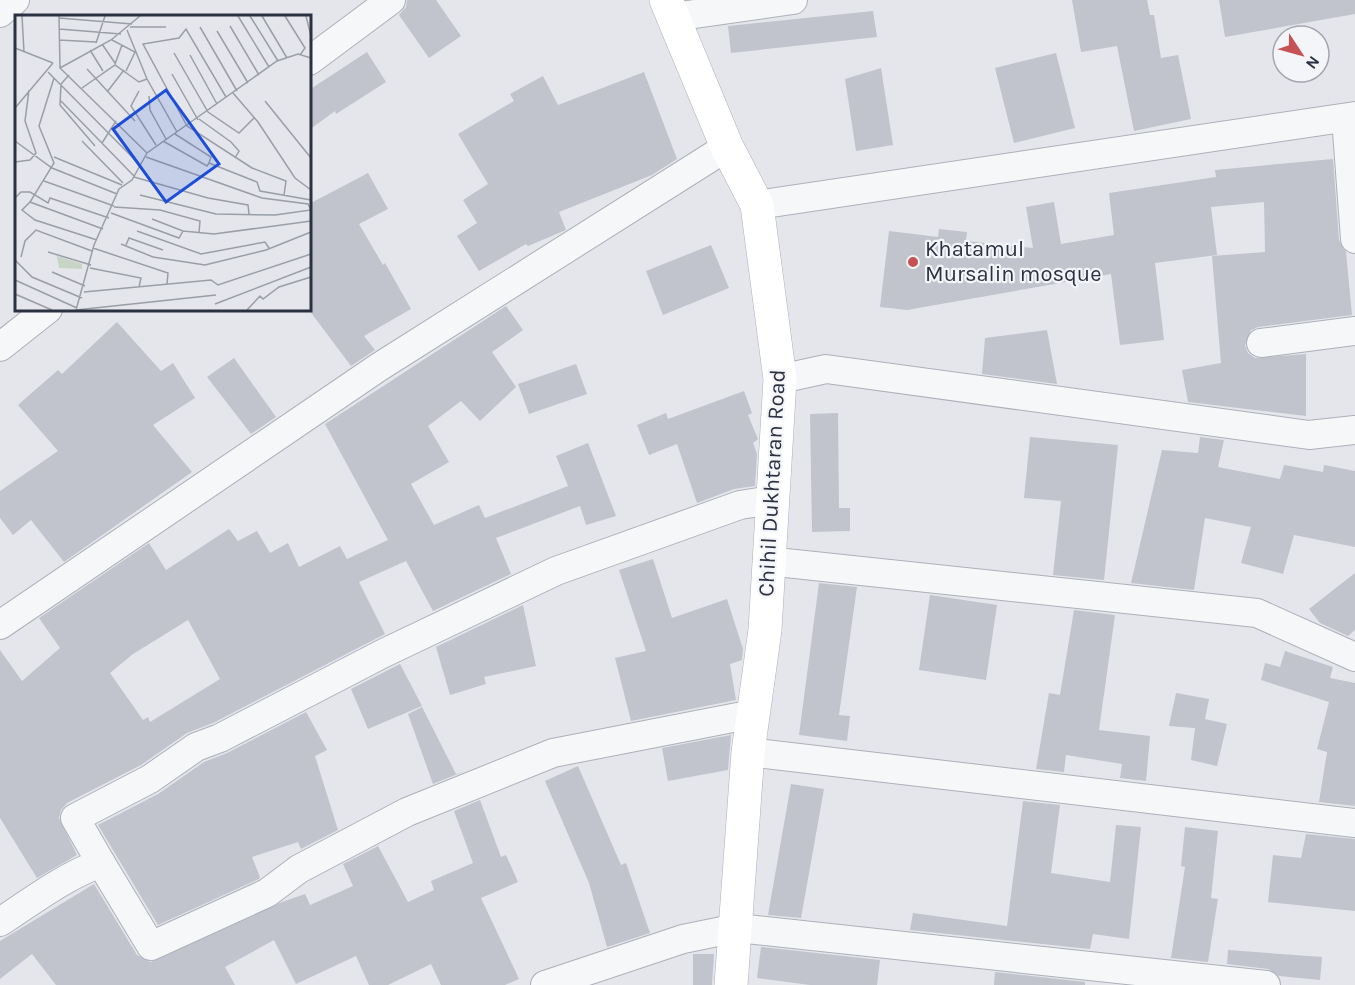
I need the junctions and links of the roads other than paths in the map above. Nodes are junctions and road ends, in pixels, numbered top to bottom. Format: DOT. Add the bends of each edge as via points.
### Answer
graph roads {
  1 [pos="15,0"];
  2 [pos="391,0"];
  3 [pos="793,0"];
  4 [pos="670,9"];
  5 [pos="0,13"];
  6 [pos="310,60"];
  7 [pos="1351,117"];
  8 [pos="727,147"];
  9 [pos="757,205"];
  10 [pos="1355,239"];
  11 [pos="47,310"];
  12 [pos="1355,331"];
  13 [pos="1262,343"];
  14 [pos="0,347"];
  15 [pos="780,379"];
  16 [pos="1355,430"];
  17 [pos="772,500"];
  18 [pos="767,561"];
  19 [pos="0,625"];
  20 [pos="1355,657"];
  21 [pos="753,714"];
  22 [pos="748,752"];
  23 [pos="1355,823"];
  24 [pos="101,863"];
  25 [pos="0,922"];
  26 [pos="737,928"];
  27 [pos="545,985"];
  28 [pos="731,985"];
  29 [pos="1266,985"];
  1 -- 5 [label="street"];
  2 -- 6 [label="street"];
  3 -- 4 [label="street"];
  4 -- 8 [label="street, Chihil Dukhtaran Road"];
  7 -- 9 [label="street"];
  7 -- 10 [label="street"];
  8 -- 9 [label="street, Chihil Dukhtaran Road"];
  8 -- 19 [label="street" via="380,368"];
  9 -- 15 [label="street, Chihil Dukhtaran Road"];
  11 -- 14 [label="street"];
  12 -- 13 [label="street"];
  15 -- 16 [label="street" via="826,369 1309,435"];
  15 -- 17 [label="street, Chihil Dukhtaran Road"];
  17 -- 18 [label="street, Chihil Dukhtaran Road"];
  17 -- 24 [label="street" via="740,505 556,572 196,747 150,779 75,818"];
  18 -- 20 [label="street" via="1257,613"];
  18 -- 21 [label="street, Chihil Dukhtaran Road" via="765,630"];
  21 -- 22 [label="street, Chihil Dukhtaran Road"];
  21 -- 24 [label="street" via="554,753 407,812 299,869 267,893 151,946"];
  22 -- 23 [label="street"];
  22 -- 26 [label="street, Chihil Dukhtaran Road"];
  24 -- 25 [label="street" via="50,889"];
  26 -- 27 [label="street" via="683,939"];
  26 -- 28 [label="street, Chihil Dukhtaran Road"];
  26 -- 29 [label="street"];
}
